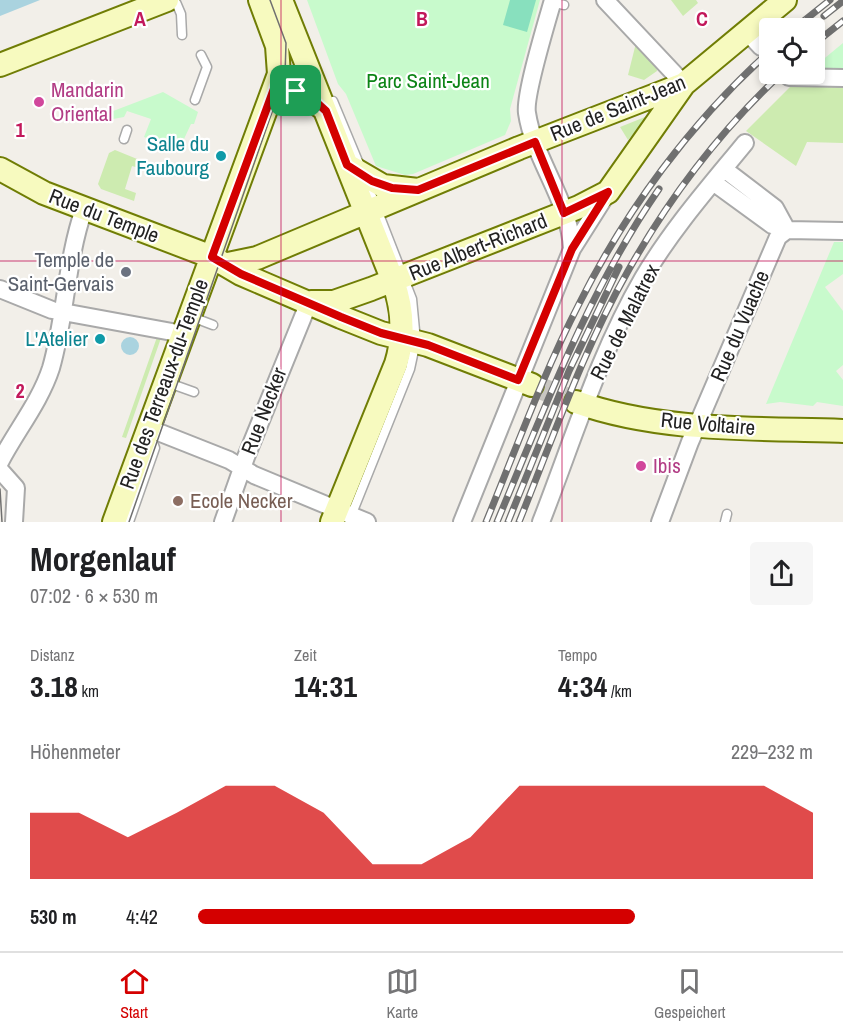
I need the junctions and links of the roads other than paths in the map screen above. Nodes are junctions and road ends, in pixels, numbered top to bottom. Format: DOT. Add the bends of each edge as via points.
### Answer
graph roads {
  1 [pos="167,0"];
  2 [pos="175,0"];
  3 [pos="605,0"];
  4 [pos="785,0"];
  5 [pos="275,2"];
  6 [pos="556,2"];
  7 [pos="182,35"];
  8 [pos="312,50"];
  9 [pos="201,56"];
  10 [pos="0,65"];
  11 [pos="825,78"];
  12 [pos="843,78"];
  13 [pos="684,84"];
  14 [pos="275,86"];
  15 [pos="195,100"];
  16 [pos="328,101"];
  17 [pos="127,130"];
  18 [pos="124,140"];
  19 [pos="535,142"];
  20 [pos="745,143"];
  21 [pos="0,169"];
  22 [pos="724,169"];
  23 [pos="356,170"];
  24 [pos="714,182"];
  25 [pos="418,190"];
  26 [pos="608,192"];
  27 [pos="84,209"];
  28 [pos="371,211"];
  29 [pos="564,213"];
  30 [pos="787,230"];
  31 [pos="843,231"];
  32 [pos="572,249"];
  33 [pos="220,261"];
  34 [pos="398,278"];
  35 [pos="0,289"];
  36 [pos="309,302"];
  37 [pos="64,312"];
  38 [pos="186,325"];
  39 [pos="213,325"];
  40 [pos="406,345"];
  41 [pos="165,382"];
  42 [pos="525,382"];
  43 [pos="194,392"];
  44 [pos="580,404"];
  45 [pos="698,425"];
  46 [pos="148,428"];
  47 [pos="843,431"];
  48 [pos="1,463"];
  49 [pos="243,467"];
  50 [pos="347,518"];
  51 [pos="14,522"];
  52 [pos="114,522"];
  53 [pos="129,522"];
  54 [pos="223,522"];
  55 [pos="462,522"];
  56 [pos="541,522"];
  57 [pos="660,522"];
  1 -- 10 [label="main road"];
  2 -- 7 [label="lane" via="181,14"];
  3 -- 13 [label="street"];
  4 -- 13 [label="main road, Rue de Saint-Jean" via="754,39"];
  5 -- 8 [label="lane"];
  5 -- 14 [label="main road, Rue des Terreaux-du-Temple" via="279,55"];
  5 -- 16 [label="main road"];
  6 -- 19 [label="street" via="526,108"];
  9 -- 15 [label="lane" via="207,67"];
  11 -- 12 [label="street"];
  13 -- 19 [label="main road, Rue de Saint-Jean"];
  13 -- 26 [label="main road"];
  14 -- 16 [label="main road"];
  14 -- 33 [label="main road, Rue des Terreaux-du-Temple"];
  16 -- 23 [label="main road"];
  17 -- 18 [label="lane"];
  19 -- 25 [label="main road, Rue de Saint-Jean"];
  19 -- 29 [label="street"];
  20 -- 22 [label="street, Rue de Malatrex"];
  21 -- 27 [label="main road, Rue du Temple" via="37,190"];
  22 -- 24 [label="street, Rue de Malatrex"];
  22 -- 30 [label="street" via="775,208"];
  23 -- 25 [label="main road" via="392,188"];
  23 -- 28 [label="main road"];
  24 -- 30 [label="street" via="772,225"];
  24 -- 44 [label="street, Rue de Malatrex" via="684,217 644,278"];
  25 -- 28 [label="main road, Rue de Saint-Jean"];
  26 -- 29 [label="main road, Rue Albert-Richard"];
  26 -- 32 [label="street"];
  27 -- 33 [label="main road, Rue du Temple"];
  27 -- 37 [label="street"];
  28 -- 33 [label="main road, Rue de Saint-Jean" via="257,258"];
  28 -- 34 [label="main road"];
  29 -- 32 [label="street"];
  29 -- 34 [label="main road, Rue Albert-Richard"];
  30 -- 31 [label="street"];
  30 -- 45 [label="street, Rue du Vuache" via="778,237"];
  32 -- 42 [label="street"];
  33 -- 36 [label="main road, Rue du Temple" via="241,274"];
  33 -- 38 [label="main road, Rue des Terreaux-du-Temple"];
  34 -- 36 [label="main road, Rue Albert-Richard" via="334,302"];
  34 -- 40 [label="main road"];
  35 -- 37 [label="street"];
  36 -- 40 [label="main road, Rue du Temple"];
  36 -- 49 [label="street, Rue Necker"];
  37 -- 38 [label="street"];
  37 -- 48 [label="street" via="50,371"];
  38 -- 39 [label="lane"];
  38 -- 41 [label="main road, Rue des Terreaux-du-Temple"];
  40 -- 42 [label="main road"];
  40 -- 50 [label="main road"];
  41 -- 43 [label="lane"];
  41 -- 46 [label="main road, Rue des Terreaux-du-Temple"];
  42 -- 55 [label="street"];
  44 -- 45 [label="main road, Rue Voltaire"];
  44 -- 56 [label="street, Rue de Malatrex"];
  45 -- 47 [label="main road, Rue Voltaire"];
  45 -- 57 [label="street, Rue du Vuache"];
  46 -- 49 [label="street"];
  46 -- 52 [label="main road, Rue des Terreaux-du-Temple"];
  46 -- 53 [label="lane" via="155,448"];
  48 -- 51 [label="street" via="16,488"];
  49 -- 50 [label="street"];
  49 -- 54 [label="street, Rue Necker"];
}
